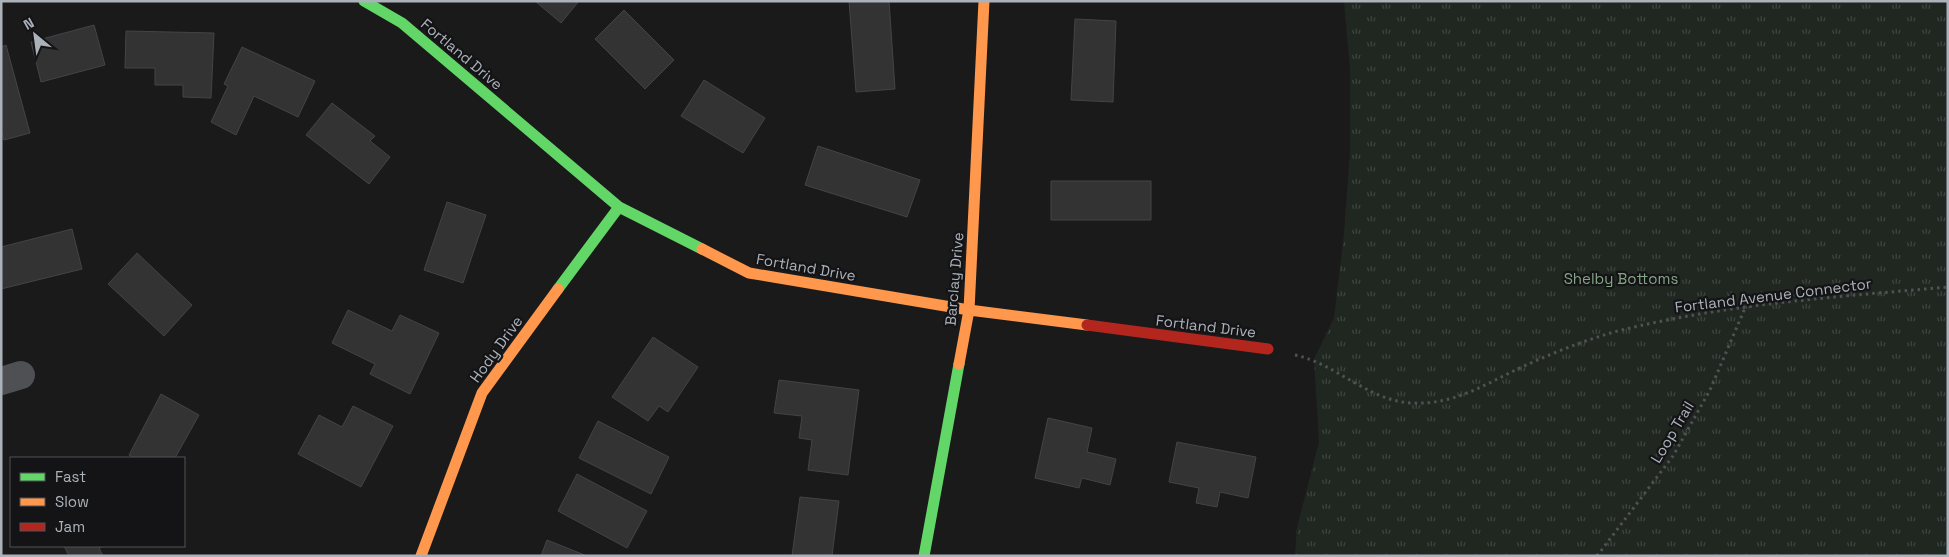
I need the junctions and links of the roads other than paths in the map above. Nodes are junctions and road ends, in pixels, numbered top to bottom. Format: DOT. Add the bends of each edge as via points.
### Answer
graph roads {
  1 [pos="364,1"];
  2 [pos="984,1"];
  3 [pos="620,207"];
  4 [pos="969,310"];
  5 [pos="1268,349"];
  6 [pos="421,556"];
  7 [pos="924,556"];
  1 -- 3 [label="street, Fortland Drive" via="402,23"];
  2 -- 4 [label="street, Barclay Drive"];
  3 -- 4 [label="street, Fortland Drive" via="749,272"];
  3 -- 6 [label="street, Hody Drive" via="482,394"];
  4 -- 5 [label="street, Fortland Drive"];
  4 -- 7 [label="street, Barclay Drive"];
}
